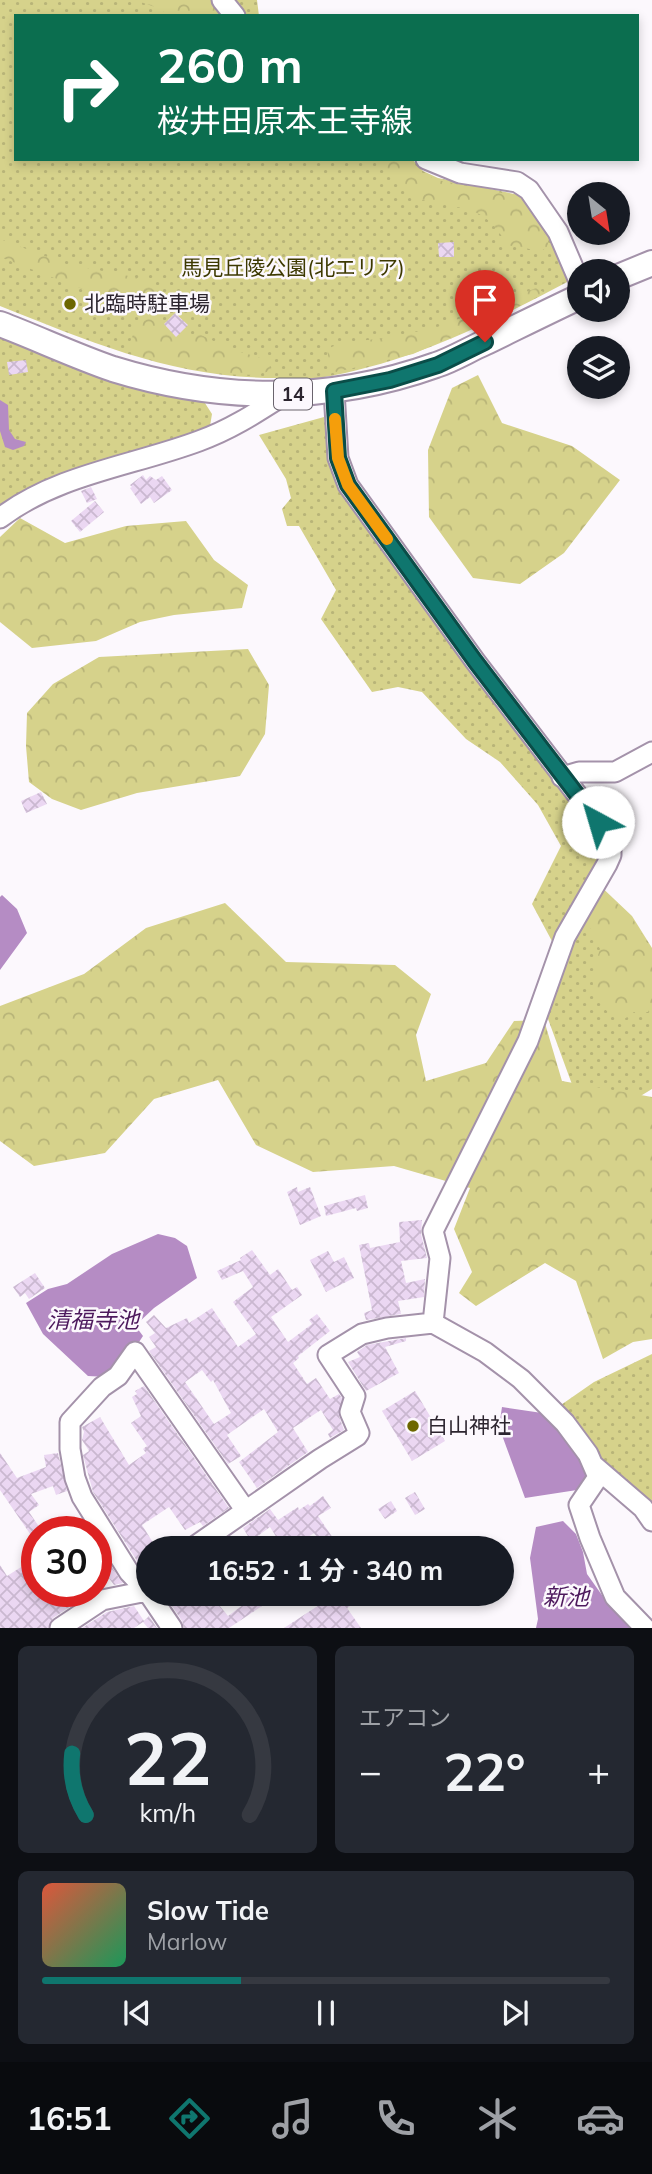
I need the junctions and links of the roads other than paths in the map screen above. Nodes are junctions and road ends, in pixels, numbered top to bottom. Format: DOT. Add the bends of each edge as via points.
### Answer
graph roads {
  1 [pos="222,0"];
  2 [pos="233,14"];
  3 [pos="431,161"];
  4 [pos="570,259"];
  5 [pos="652,263"];
  6 [pos="630,272"];
  7 [pos="567,303"];
  8 [pos="0,324"];
  9 [pos="334,391"];
  10 [pos="284,395"];
  11 [pos="0,518"];
  12 [pos="652,752"];
  13 [pos="562,777"];
  14 [pos="433,1324"];
  15 [pos="593,1465"];
  16 [pos="246,1511"];
  17 [pos="652,1521"];
  18 [pos="210,1536"];
  19 [pos="136,1578"];
  20 [pos="136,1588"];
  21 [pos="158,1606"];
  22 [pos="60,1628"];
  23 [pos="172,1628"];
  24 [pos="645,1628"];
  1 -- 2 [label="street"];
  3 -- 4 [label="street" via="460,173 517,182 529,190 558,232"];
  5 -- 6 [label="main road"];
  7 -- 9 [label="main road, 14" via="438,365"];
  8 -- 10 [label="main road, 14" via="112,368 186,387"];
  9 -- 10 [label="main road, 14"];
  9 -- 13 [label="street" via="338,458 348,485"];
  10 -- 11 [label="street" via="225,431 82,476"];
  12 -- 13 [label="street" via="615,772"];
  13 -- 14 [label="street" via="611,839 611,855 565,937 527,1041 433,1231 440,1258"];
  14 -- 15 [label="street" via="485,1352 521,1379 565,1423"];
  14 -- 16 [label="street" via="362,1334 328,1354 355,1396 350,1412 359,1433"];
  15 -- 17 [label="street"];
  15 -- 24 [label="street" via="598,1477 579,1505 615,1597"];
  16 -- 18 [label="street"];
  16 -- 19 [label="street" via="135,1352 118,1376 70,1422 70,1449 82,1497"];
  20 -- 22 [label="street" via="102,1600"];
  21 -- 23 [label="street"];
}
